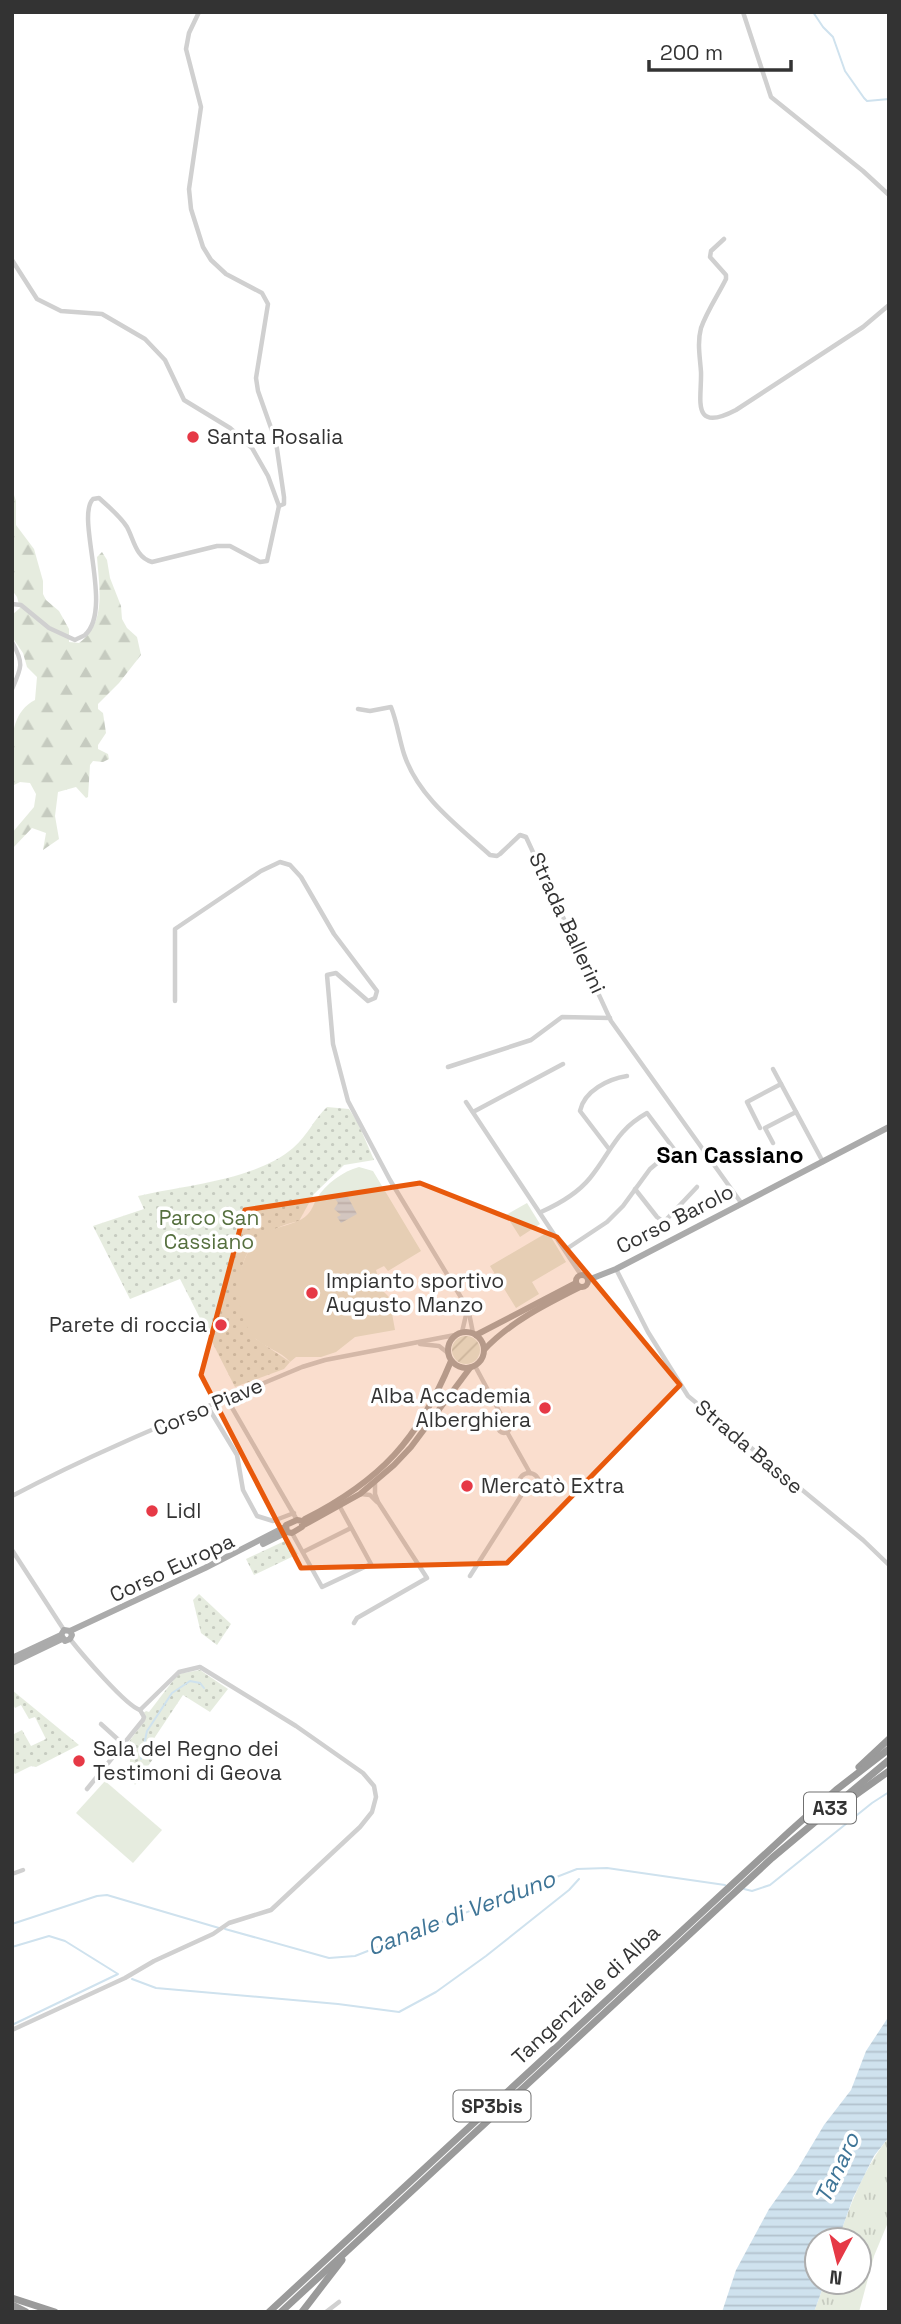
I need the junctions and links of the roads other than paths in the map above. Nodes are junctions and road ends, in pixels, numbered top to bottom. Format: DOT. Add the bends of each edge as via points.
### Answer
graph roads {
  1 [pos="199,12"];
  2 [pos="743,12"];
  3 [pos="889,195"];
  4 [pos="724,239"];
  5 [pos="12,260"];
  6 [pos="889,305"];
  7 [pos="279,506"];
  8 [pos="12,604"];
  9 [pos="12,642"];
  10 [pos="12,689"];
  11 [pos="358,709"];
  12 [pos="175,1000"];
  13 [pos="610,1018"];
  14 [pos="563,1064"];
  15 [pos="448,1068"];
  16 [pos="773,1069"];
  17 [pos="627,1076"];
  18 [pos="781,1084"];
  19 [pos="466,1102"];
  20 [pos="473,1112"];
  21 [pos="796,1112"];
  22 [pos="889,1127"];
  23 [pos="760,1128"];
  24 [pos="773,1143"];
  25 [pos="609,1149"];
  26 [pos="823,1162"];
  27 [pos="697,1187"];
  28 [pos="635,1189"];
  29 [pos="743,1205"];
  30 [pos="541,1213"];
  31 [pos="565,1250"];
  32 [pos="616,1269"];
  33 [pos="584,1278"];
  34 [pos="578,1285"];
  35 [pos="459,1298"];
  36 [pos="459,1334"];
  37 [pos="474,1334"];
  38 [pos="412,1344"];
  39 [pos="484,1350"];
  40 [pos="450,1357"];
  41 [pos="472,1367"];
  42 [pos="227,1399"];
  43 [pos="208,1407"];
  44 [pos="504,1420"];
  45 [pos="507,1432"];
  46 [pos="530,1474"];
  47 [pos="375,1482"];
  48 [pos="524,1491"];
  49 [pos="360,1494"];
  50 [pos="12,1496"];
  51 [pos="378,1502"];
  52 [pos="340,1507"];
  53 [pos="299,1520"];
  54 [pos="351,1528"];
  55 [pos="288,1531"];
  56 [pos="12,1550"];
  57 [pos="303,1552"];
  58 [pos="889,1565"];
  59 [pos="470,1576"];
  60 [pos="354,1623"];
  61 [pos="67,1635"];
  62 [pos="12,1658"];
  63 [pos="12,1664"];
  64 [pos="140,1710"];
  65 [pos="101,1724"];
  66 [pos="889,1739"];
  67 [pos="123,1744"];
  68 [pos="889,1749"];
  69 [pos="889,1760"];
  70 [pos="889,1772"];
  71 [pos="87,1789"];
  72 [pos="836,1790"];
  73 [pos="23,1870"];
  74 [pos="12,1874"];
  75 [pos="751,1877"];
  76 [pos="12,2030"];
  77 [pos="372,2227"];
  78 [pos="285,2297"];
  79 [pos="12,2298"];
  80 [pos="339,2302"];
  81 [pos="13,2309"];
  82 [pos="26,2312"];
  83 [pos="55,2312"];
  84 [pos="262,2312"];
  85 [pos="269,2312"];
  86 [pos="281,2312"];
  87 [pos="302,2312"];
  88 [pos="326,2312"];
  1 -- 7 [label="street" via="186,49 201,107 190,202 208,256 226,274 262,293 268,304 256,378 276,442 284,497 284,505"];
  2 -- 3 [label="street" via="771,97"];
  4 -- 6 [label="street" via="710,257 726,279 699,341 699,404 707,416 736,410"];
  5 -- 7 [label="street" via="37,299 61,312 102,314 145,339 165,360 184,400 230,428 252,448"];
  7 -- 8 [label="street" via="267,561 260,562 230,546 217,546 152,562 139,553 114,512 99,498 93,499 88,509 96,604 86,635 75,640 64,636 21,605"];
  9 -- 10 [label="street" via="22,665"];
  11 -- 13 [label="street, Strada Ballerini" via="391,707 414,775 435,805 490,855 497,856 520,835 526,837"];
  12 -- 35 [label="street" via="175,929 261,871 280,862 290,865 377,991 376,998 368,1001 336,973 327,975 332,1044 348,1101"];
  13 -- 15 [label="street, Strada Ballerini" via="562,1017 531,1040"];
  13 -- 29 [label="street, Strada Ballerini"];
  14 -- 20 [label="street"];
  16 -- 18 [label="street"];
  17 -- 25 [label="street" via="596,1088 581,1106 580,1111"];
  18 -- 21 [label="street"];
  18 -- 23 [label="street" via="747,1102"];
  19 -- 20 [label="street"];
  20 -- 30 [label="street"];
  21 -- 24 [label="street" via="765,1128"];
  21 -- 26 [label="street"];
  22 -- 26 [label="main road, Corso Barolo"];
  25 -- 28 [label="street" via="631,1122 647,1113 674,1149"];
  25 -- 30 [label="street" via="580,1189"];
  26 -- 29 [label="main road, Corso Barolo"];
  27 -- 28 [label="street" via="664,1222"];
  28 -- 31 [label="street" via="607,1222"];
  29 -- 32 [label="main road, Corso Barolo"];
  30 -- 31 [label="street"];
  31 -- 33 [label="street"];
  32 -- 33 [label="main road, Corso Barolo"];
  32 -- 58 [label="street, Strada Basse" via="688,1396"];
  33 -- 34 [label="main road, Corso Barolo" via="585,1286"];
  34 -- 37 [label="main road"];
  34 -- 39 [label="main road" via="521,1319"];
  35 -- 36 [label="street" via="453,1303 466,1315"];
  35 -- 37 [label="street"];
  36 -- 37 [label="main road"];
  36 -- 38 [label="street, Corso Piave"];
  36 -- 40 [label="main road" via="449,1343"];
  37 -- 39 [label="main road"];
  38 -- 40 [label="street" via="439,1346"];
  38 -- 42 [label="street, Corso Piave" via="325,1360"];
  39 -- 41 [label="main road"];
  40 -- 41 [label="main road" via="459,1367"];
  40 -- 53 [label="main road" via="423,1417 388,1463 349,1495"];
  41 -- 44 [label="street"];
  41 -- 47 [label="main road" via="411,1447"];
  42 -- 43 [label="street, Corso Piave"];
  42 -- 53 [label="street"];
  43 -- 50 [label="street, Corso Piave"];
  43 -- 53 [label="street" via="237,1455 243,1490 257,1516"];
  44 -- 45 [label="street" via="510,1425"];
  44 -- 45 [label="street" via="497,1428"];
  45 -- 46 [label="street"];
  46 -- 48 [label="street" via="520,1480"];
  46 -- 48 [label="street" via="538,1484 533,1492"];
  47 -- 49 [label="main road"];
  47 -- 51 [label="street"];
  48 -- 59 [label="street"];
  49 -- 51 [label="street"];
  49 -- 52 [label="main road"];
  51 -- 60 [label="street" via="427,1578"];
  52 -- 53 [label="main road"];
  52 -- 54 [label="street"];
  53 -- 55 [label="main road"];
  54 -- 57 [label="street"];
  54 -- 57 [label="street" via="371,1564 322,1587"];
  55 -- 57 [label="street"];
  55 -- 61 [label="main road, Corso Europa"];
  55 -- 61 [label="main road, Corso Europa"];
  56 -- 61 [label="street"];
  61 -- 62 [label="main road, Corso Europa"];
  61 -- 63 [label="main road, Corso Europa"];
  61 -- 64 [label="street" via="124,1699"];
  64 -- 67 [label="street" via="143,1720"];
  64 -- 76 [label="street" via="179,1672 200,1667 363,1773 374,1786 372,1812 271,1910 229,1923"];
  65 -- 67 [label="street"];
  66 -- 72 [label="highway, SP3bis"];
  67 -- 71 [label="street"];
  68 -- 72 [label="highway, A33"];
  69 -- 75 [label="highway, A33"];
  70 -- 75 [label="highway"];
  72 -- 78 [label="highway, Tangenziale di Alba / SP3bis"];
  73 -- 74 [label="street"];
  75 -- 77 [label="highway, Tangenziale di Alba / SP3bis"];
  77 -- 86 [label="highway, Tangenziale di Alba / SP3bis"];
  77 -- 87 [label="highway"];
  78 -- 84 [label="highway"];
  78 -- 85 [label="highway, Tangenziale di Alba / SP3bis"];
  79 -- 83 [label="highway"];
  80 -- 88 [label="street"];
  81 -- 82 [label="highway"];
}
